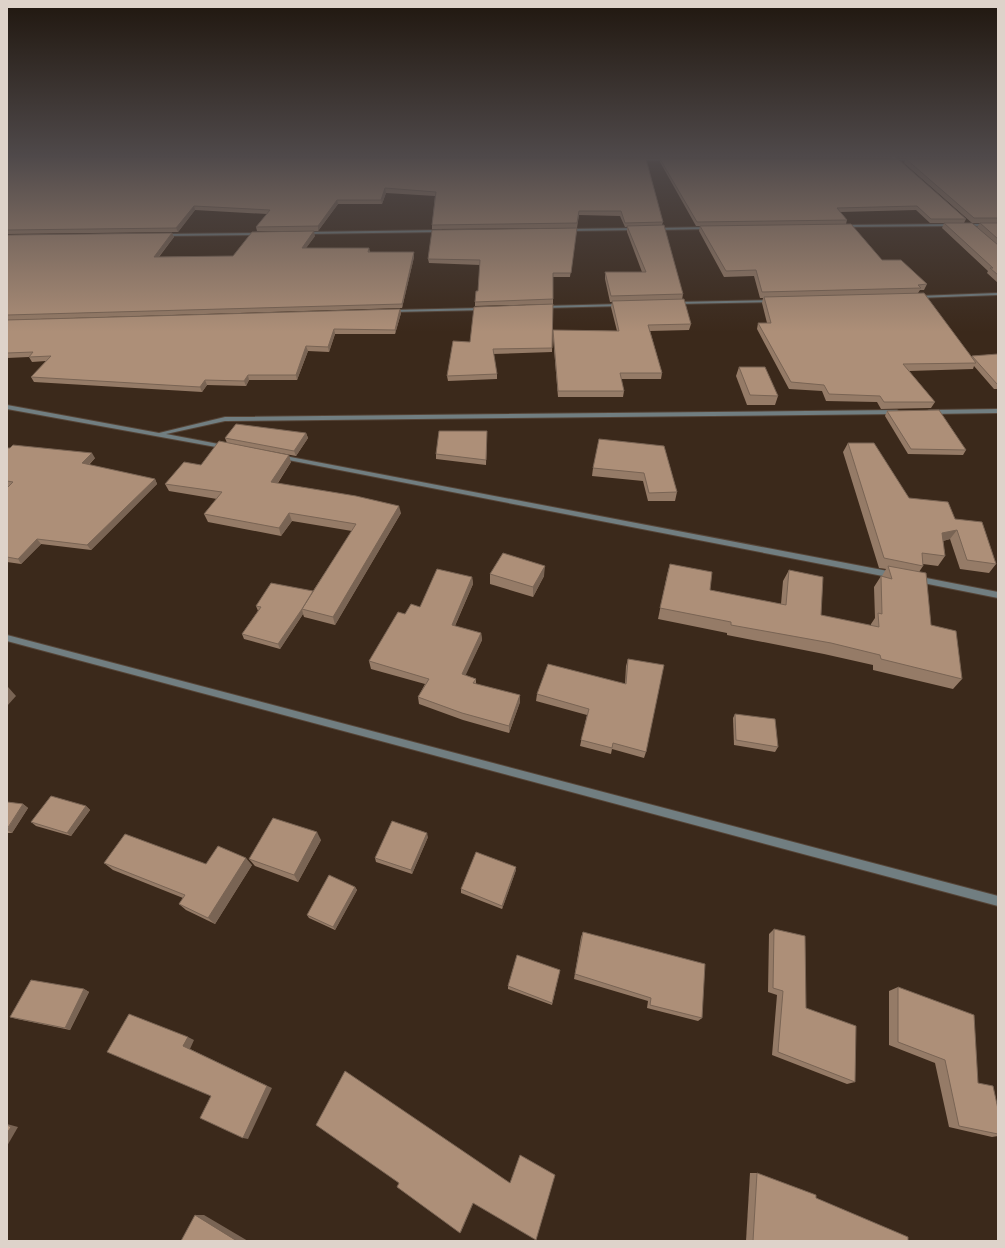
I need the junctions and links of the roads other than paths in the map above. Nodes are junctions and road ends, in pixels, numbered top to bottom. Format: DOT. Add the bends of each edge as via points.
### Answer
graph roads {
  1 [pos="962,220"];
  2 [pos="967,225"];
  3 [pos="998,225"];
  4 [pos="840,226"];
  5 [pos="713,228"];
  6 [pos="642,229"];
  7 [pos="650,229"];
  8 [pos="972,229"];
  9 [pos="562,230"];
  10 [pos="443,231"];
  11 [pos="301,233"];
  12 [pos="269,234"];
  13 [pos="158,235"];
  14 [pos="998,294"];
  15 [pos="910,297"];
  16 [pos="782,300"];
  17 [pos="670,303"];
  18 [pos="630,304"];
  19 [pos="534,307"];
  20 [pos="486,308"];
  21 [pos="383,311"];
  22 [pos="7,407"];
  23 [pos="998,411"];
  24 [pos="902,412"];
  25 [pos="918,412"];
  26 [pos="158,434"];
  27 [pos="237,449"];
  28 [pos="276,456"];
  29 [pos="904,577"];
  30 [pos="912,578"];
  31 [pos="998,595"];
  32 [pos="7,638"];
  33 [pos="998,901"];
  1 -- 2 [label="street"];
  2 -- 3 [label="street"];
  2 -- 4 [label="street"];
  2 -- 8 [label="street"];
  5 -- 7 [label="street"];
  6 -- 9 [label="street"];
  10 -- 11 [label="street"];
  12 -- 13 [label="street"];
  14 -- 15 [label="street"];
  16 -- 17 [label="street"];
  18 -- 19 [label="street"];
  20 -- 21 [label="street"];
  22 -- 26 [label="street"];
  23 -- 25 [label="street"];
  24 -- 26 [label="street" via="225,418"];
  26 -- 27 [label="street"];
  28 -- 29 [label="street"];
  30 -- 31 [label="street"];
  32 -- 33 [label="street"];
}
